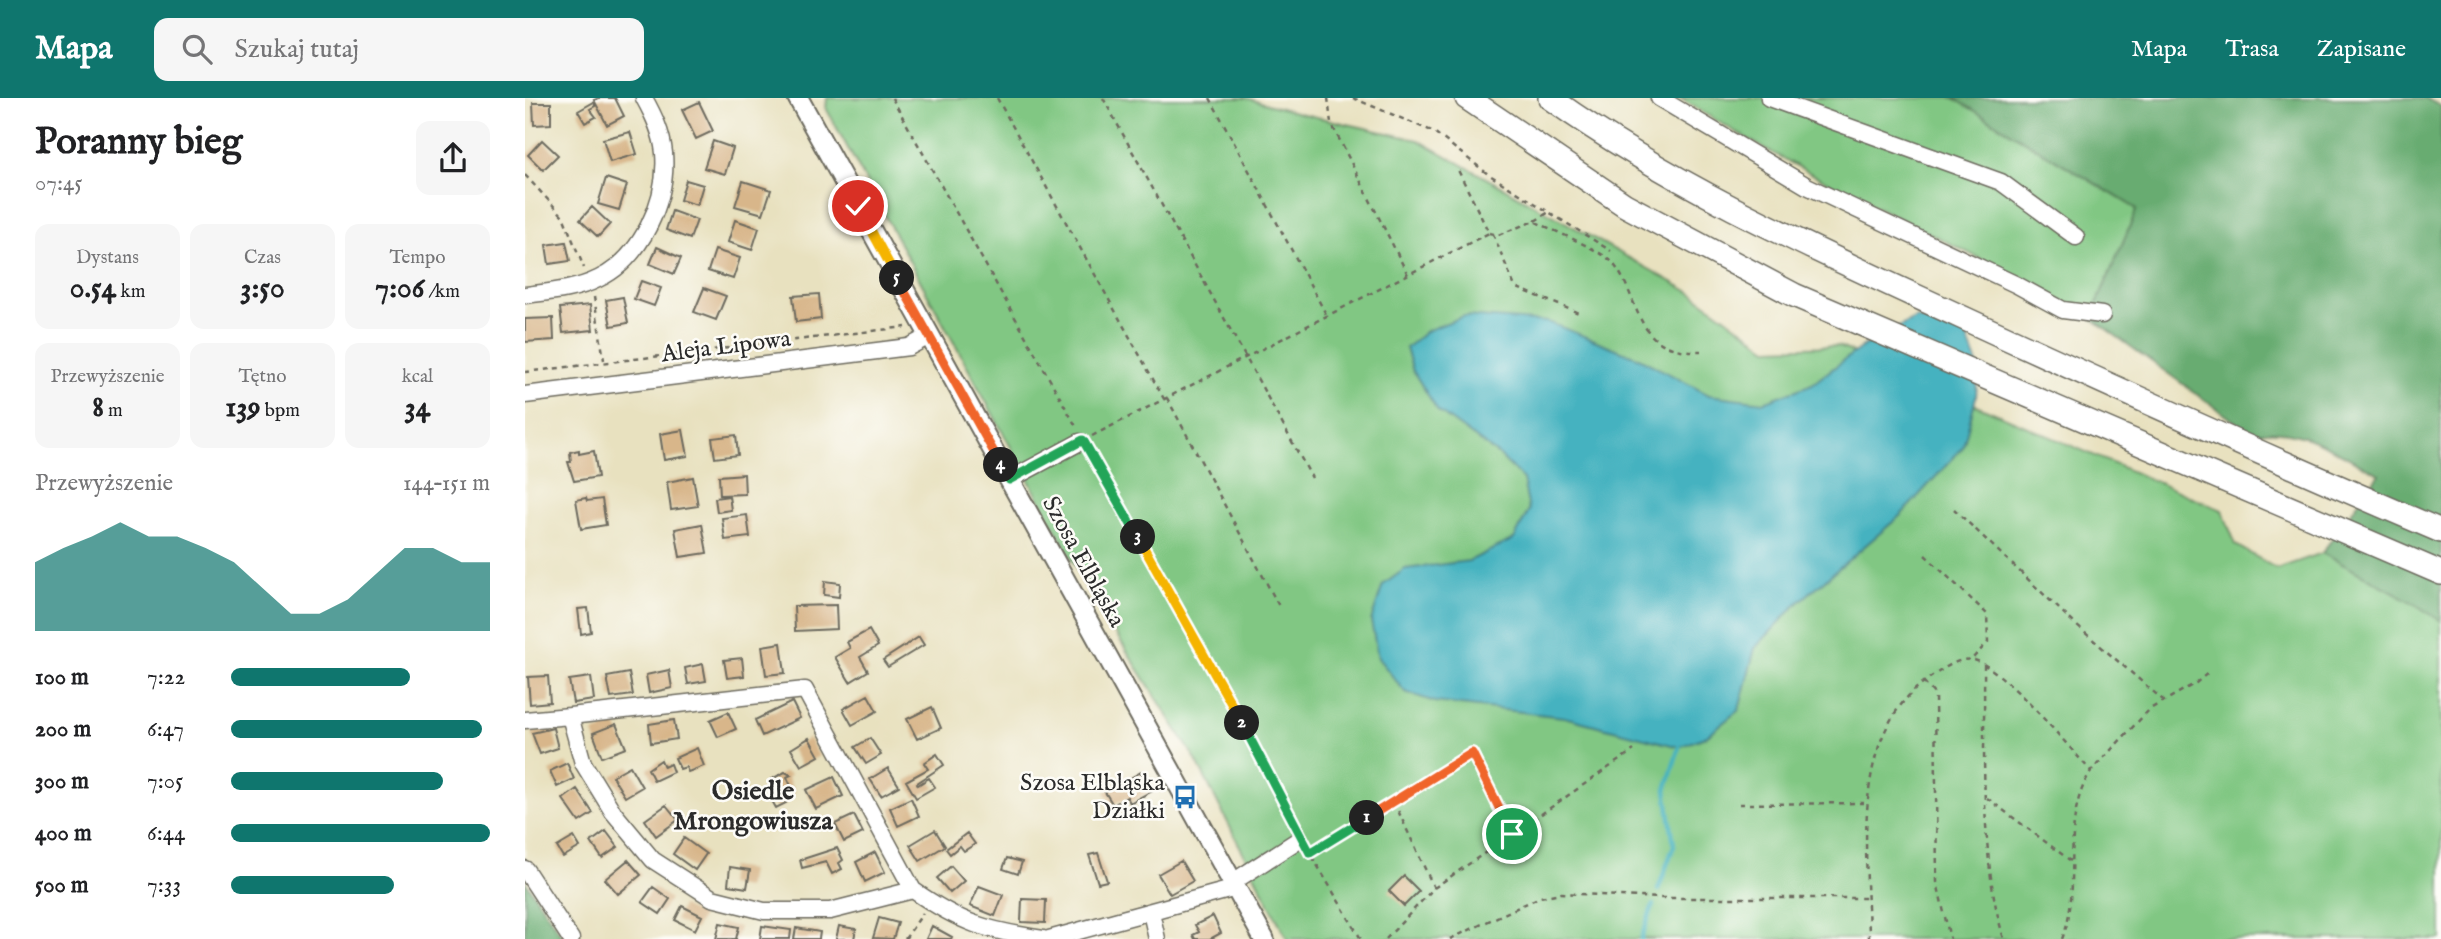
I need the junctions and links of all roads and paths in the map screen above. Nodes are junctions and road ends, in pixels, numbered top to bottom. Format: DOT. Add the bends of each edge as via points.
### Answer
graph roads {
  1 [pos="644,98"];
  2 [pos="798,98"];
  3 [pos="892,98"];
  4 [pos="997,98"];
  5 [pos="1103,98"];
  6 [pos="1210,98"];
  7 [pos="1328,98"];
  8 [pos="1353,98"];
  9 [pos="1467,98"];
  10 [pos="1550,98"];
  11 [pos="1660,98"];
  12 [pos="1769,98"];
  13 [pos="1457,168"];
  14 [pos="525,175"];
  15 [pos="1549,212"];
  16 [pos="1535,221"];
  17 [pos="1491,234"];
  18 [pos="2076,237"];
  19 [pos="1611,251"];
  20 [pos="1408,275"];
  21 [pos="590,282"];
  22 [pos="525,295"];
  23 [pos="1581,314"];
  24 [pos="2102,314"];
  25 [pos="1327,316"];
  26 [pos="921,331"];
  27 [pos="1701,351"];
  28 [pos="1244,358"];
  29 [pos="604,361"];
  30 [pos="525,372"];
  31 [pos="525,395"];
  32 [pos="1166,398"];
  33 [pos="1081,441"];
  34 [pos="1312,478"];
  35 [pos="1009,480"];
  36 [pos="1954,509"];
  37 [pos="2441,531"];
  38 [pos="1925,555"];
  39 [pos="2441,573"];
  40 [pos="1280,608"];
  41 [pos="1972,659"];
  42 [pos="1984,664"];
  43 [pos="2209,672"];
  44 [pos="1923,682"];
  45 [pos="2164,700"];
  46 [pos="570,716"];
  47 [pos="525,720"];
  48 [pos="1634,750"];
  49 [pos="2091,771"];
  50 [pos="1987,798"];
  51 [pos="1394,802"];
  52 [pos="1867,803"];
  53 [pos="1739,804"];
  54 [pos="1512,834"];
  55 [pos="1299,838"];
  56 [pos="1310,853"];
  57 [pos="2071,861"];
  58 [pos="525,869"];
  59 [pos="1234,885"];
  60 [pos="1434,888"];
  61 [pos="913,890"];
  62 [pos="1869,898"];
  63 [pos="930,902"];
  64 [pos="1151,912"];
  65 [pos="571,939"];
  66 [pos="905,939"];
  67 [pos="1043,939"];
  68 [pos="1049,939"];
  69 [pos="1157,939"];
  70 [pos="1264,939"];
  71 [pos="1361,939"];
  72 [pos="1386,939"];
  73 [pos="1450,939"];
  74 [pos="1869,939"];
  75 [pos="1950,939"];
  76 [pos="2004,939"];
  77 [pos="2062,939"];
  1 -- 21 [label="street" via="664,153 658,201 643,236 623,263"];
  2 -- 26 [label="main road, Szosa Elbląska"];
  3 -- 33 [label="path"];
  4 -- 32 [label="path"];
  5 -- 28 [label="path"];
  6 -- 25 [label="path"];
  7 -- 20 [label="path" via="1331,122"];
  8 -- 15 [label="path" via="1434,132 1488,174"];
  9 -- 39 [label="highway" via="1625,205 1794,295"];
  10 -- 37 [label="highway" via="1647,162 1736,212 2076,370"];
  11 -- 24 [label="street" via="1807,186 2063,310"];
  12 -- 18 [label="street" via="2001,182"];
  13 -- 17 [label="path"];
  14 -- 21 [label="path" via="563,216"];
  15 -- 16 [label="path"];
  15 -- 19 [label="path"];
  16 -- 17 [label="path"];
  16 -- 27 [label="path" via="1611,261 1649,336 1685,352"];
  17 -- 20 [label="path"];
  17 -- 23 [label="path" via="1515,287"];
  20 -- 25 [label="path"];
  21 -- 22 [label="street"];
  21 -- 29 [label="path"];
  25 -- 28 [label="path"];
  26 -- 29 [label="path"];
  26 -- 31 [label="street, Aleja Lipowa" via="909,347"];
  26 -- 35 [label="main road, Szosa Elbląska"];
  28 -- 32 [label="path"];
  28 -- 34 [label="path"];
  29 -- 30 [label="path"];
  32 -- 33 [label="path"];
  32 -- 40 [label="path"];
  33 -- 35 [label="street"];
  33 -- 55 [label="path"];
  35 -- 59 [label="main road, Szosa Elbląska"];
  36 -- 45 [label="path" via="2076,625"];
  38 -- 41 [label="path" via="1987,614 1988,642"];
  41 -- 42 [label="path"];
  41 -- 44 [label="path" via="1947,666"];
  42 -- 49 [label="path"];
  42 -- 50 [label="path"];
  43 -- 45 [label="path"];
  44 -- 52 [label="path" via="1907,695 1887,724"];
  44 -- 75 [label="path" via="1935,695 1937,882"];
  45 -- 49 [label="path"];
  46 -- 47 [label="street"];
  46 -- 61 [label="street" via="583,763 613,812 653,860 712,898 764,911 830,911"];
  46 -- 61 [label="street" via="805,690"];
  48 -- 54 [label="path"];
  49 -- 57 [label="path" via="2075,809"];
  50 -- 57 [label="path"];
  50 -- 76 [label="path" via="1990,866"];
  51 -- 54 [label="path" via="1472,753"];
  51 -- 56 [label="path"];
  51 -- 60 [label="path"];
  52 -- 53 [label="path"];
  52 -- 62 [label="path"];
  54 -- 60 [label="path"];
  55 -- 56 [label="path"];
  55 -- 59 [label="street"];
  56 -- 71 [label="path"];
  57 -- 77 [label="path" via="2073,887"];
  58 -- 65 [label="street"];
  59 -- 64 [label="street"];
  59 -- 70 [label="main road, Szosa Elbląska"];
  60 -- 72 [label="path"];
  61 -- 63 [label="street"];
  62 -- 73 [label="path" via="1561,893 1540,897"];
  62 -- 74 [label="path"];
  63 -- 66 [label="path"];
  63 -- 67 [label="street" via="986,930"];
  64 -- 68 [label="street"];
  64 -- 69 [label="street"];
}
